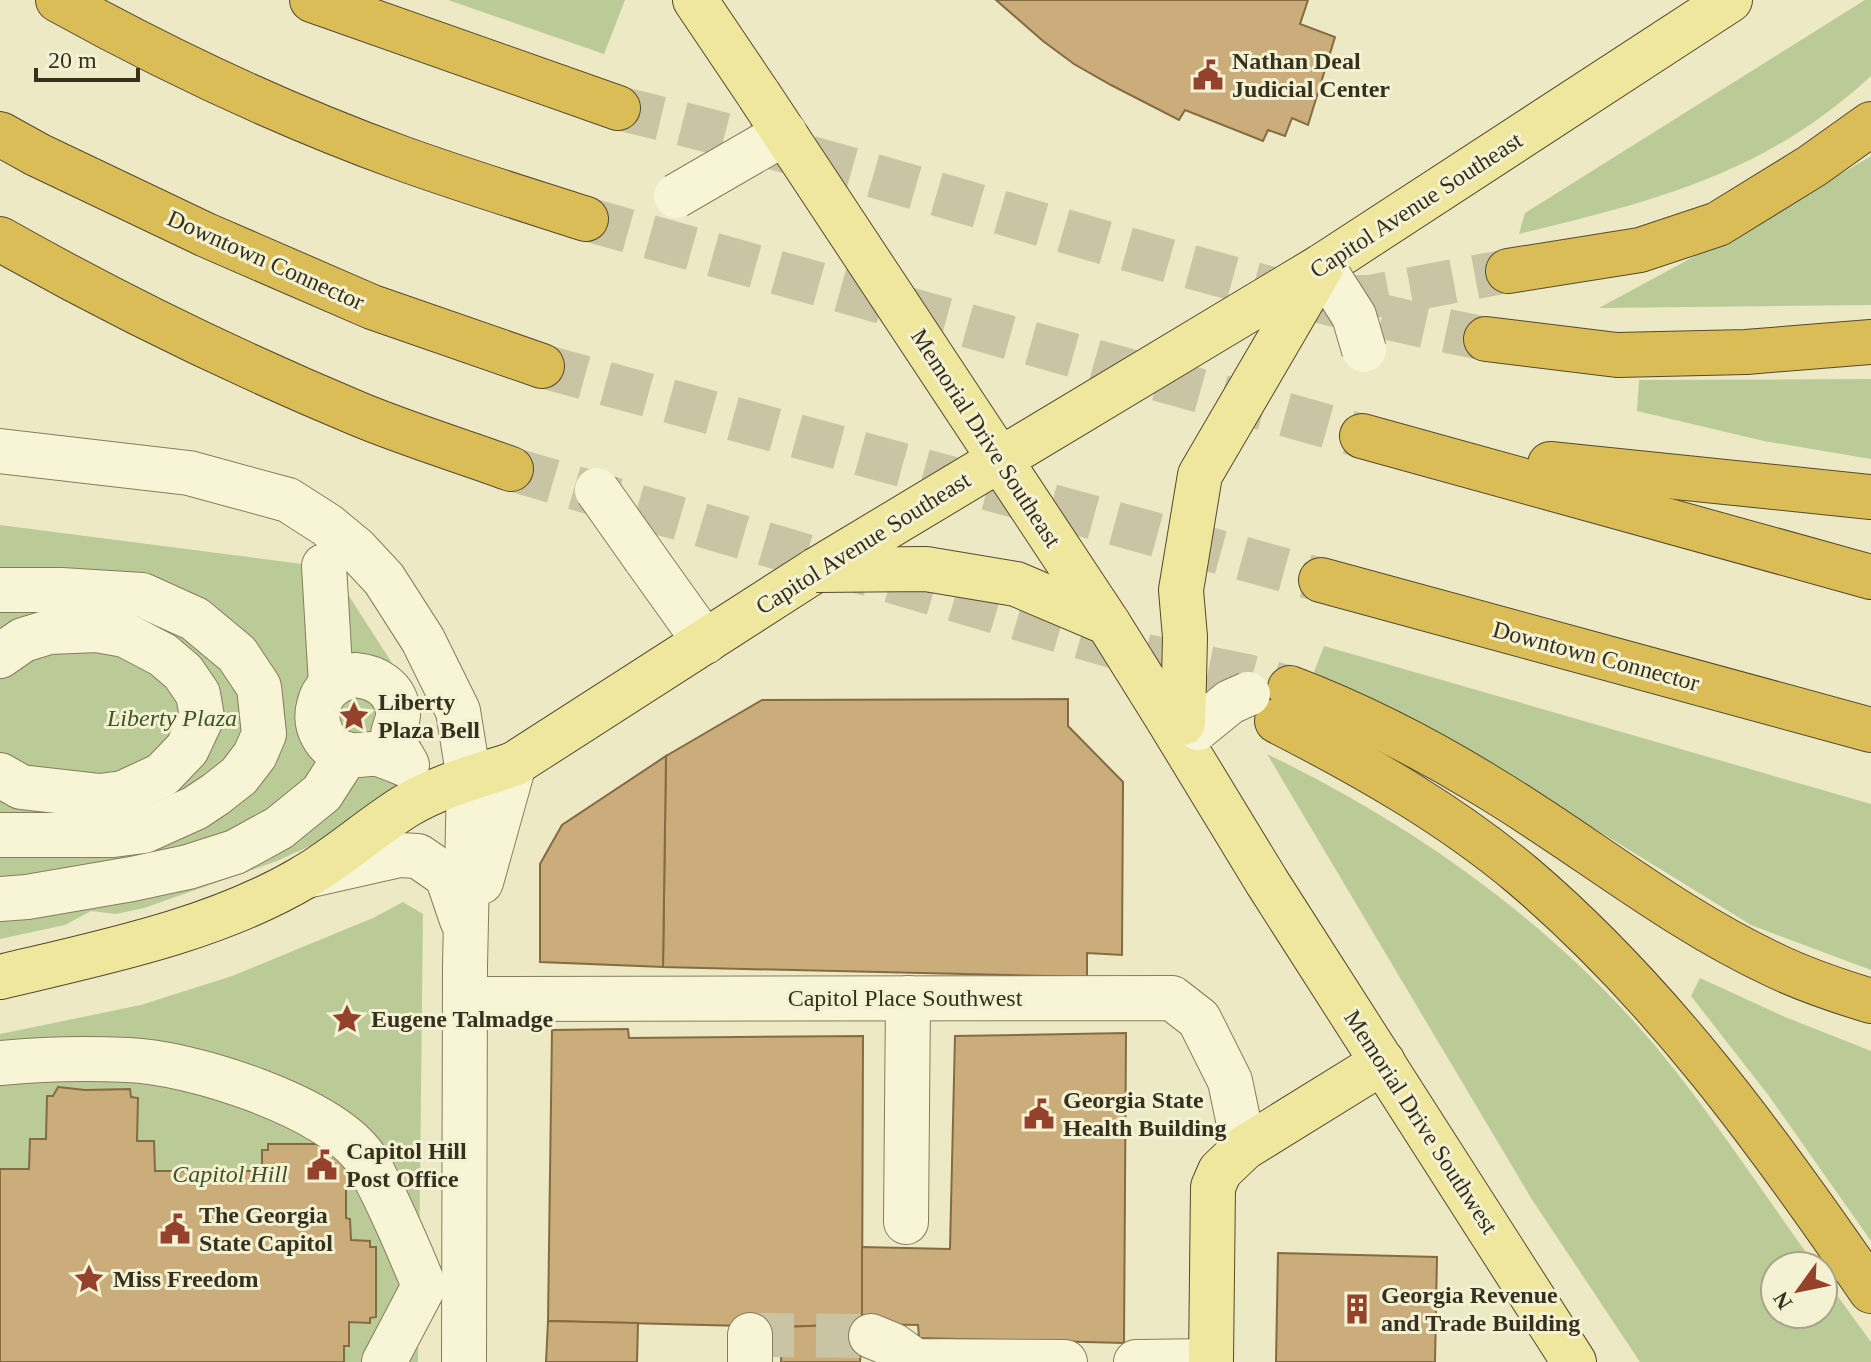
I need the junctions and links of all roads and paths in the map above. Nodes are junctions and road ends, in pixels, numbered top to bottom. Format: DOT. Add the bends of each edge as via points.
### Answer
graph roads {
  1 [pos="58,0"];
  2 [pos="312,0"];
  3 [pos="695,0"];
  4 [pos="1730,0"];
  5 [pos="618,108"];
  6 [pos="1871,124"];
  7 [pos="785,133"];
  8 [pos="0,134"];
  9 [pos="665,195"];
  10 [pos="586,219"];
  11 [pos="0,239"];
  12 [pos="1322,266"];
  13 [pos="1508,271"];
  14 [pos="1486,339"];
  15 [pos="1871,342"];
  16 [pos="1364,350"];
  17 [pos="542,366"];
  18 [pos="0,451"];
  19 [pos="1000,460"];
  20 [pos="511,469"];
  21 [pos="597,490"];
  22 [pos="1871,497"];
  23 [pos="324,566"];
  24 [pos="816,570"];
  25 [pos="1871,577"];
  26 [pos="1321,580"];
  27 [pos="0,590"];
  28 [pos="1108,623"];
  29 [pos="705,642"];
  30 [pos="0,656"];
  31 [pos="1731,693"];
  32 [pos="324,700"];
  33 [pos="1272,701"];
  34 [pos="202,717"];
  35 [pos="262,717"];
  36 [pos="1183,728"];
  37 [pos="1871,730"];
  38 [pos="1871,744"];
  39 [pos="347,754"];
  40 [pos="514,764"];
  41 [pos="0,775"];
  42 [pos="469,779"];
  43 [pos="0,835"];
  44 [pos="91,835"];
  45 [pos="306,876"];
  46 [pos="1267,882"];
  47 [pos="0,899"];
  48 [pos="90,899"];
  49 [pos="466,934"];
  50 [pos="0,977"];
  51 [pos="908,998"];
  52 [pos="466,999"];
  53 [pos="1871,1001"];
  54 [pos="1383,1062"];
  55 [pos="0,1063"];
  56 [pos="1244,1148"];
  57 [pos="906,1222"];
  58 [pos="1871,1291"];
  59 [pos="871,1336"];
  60 [pos="384,1362"];
  61 [pos="464,1362"];
  62 [pos="915,1362"];
  63 [pos="1065,1362"];
  64 [pos="1136,1362"];
  65 [pos="1211,1362"];
  66 [pos="1574,1362"];
  1 -- 10 [label="highway" via="196,72 296,116"];
  2 -- 5 [label="highway"];
  3 -- 7 [label="main road, Memorial Drive Southeast, bridge"];
  4 -- 12 [label="main road, Capitol Avenue Southeast"];
  6 -- 13 [label="highway" via="1718,224 1640,250"];
  7 -- 9 [label="street, bridge"];
  7 -- 19 [label="main road, Memorial Drive Southeast, bridge"];
  8 -- 17 [label="highway, Downtown Connector" via="206,235 358,301"];
  11 -- 20 [label="highway" via="234,359 359,414"];
  12 -- 16 [label="street, bridge" via="1354,316"];
  12 -- 19 [label="main road, Capitol Avenue Southeast, bridge"];
  12 -- 36 [label="main road, bridge" via="1200,475 1181,590"];
  14 -- 15 [label="highway" via="1617,355"];
  18 -- 42 [label="street" via="189,473 288,500 327,525 384,579 423,640 458,711"];
  19 -- 24 [label="main road, Capitol Avenue Southeast, bridge"];
  19 -- 28 [label="main road, Memorial Drive Southeast, bridge"];
  21 -- 29 [label="street, bridge"];
  22 -- 25 [label="highway" via="1514,460 1362,436"];
  23 -- 32 [label="street"];
  24 -- 28 [label="main road, bridge" via="926,569 1016,584"];
  24 -- 29 [label="main road, Capitol Avenue Southeast"];
  26 -- 31 [label="highway, Downtown Connector"];
  27 -- 35 [label="street" via="142,595 195,619 237,654 259,687"];
  28 -- 36 [label="main road, Memorial Drive Southeast, bridge"];
  29 -- 40 [label="main road, Capitol Avenue Southeast"];
  30 -- 34 [label="street" via="23,640 49,632 125,635 183,672 198,694"];
  31 -- 37 [label="highway, Downtown Connector"];
  31 -- 38 [label="highway"];
  32 -- 35 [label="street"];
  32 -- 39 [label="street" via="319,729 325,740"];
  32 -- 39 [label="street" via="355,675 367,676 389,689 399,712 393,737 407,765 373,753"];
  33 -- 36 [label="street, bridge" via="1230,702"];
  33 -- 53 [label="highway" via="1343,708 1487,786 1634,883 1774,965"];
  33 -- 58 [label="highway" via="1430,808 1521,875 1571,920 1668,1020 1733,1098"];
  34 -- 35 [label="street"];
  34 -- 41 [label="street" via="187,749 162,775 123,793 100,796 33,789"];
  35 -- 44 [label="street" via="264,734 255,755 216,794 144,831"];
  36 -- 46 [label="main road, Memorial Drive Southeast"];
  39 -- 48 [label="street" via="322,793 279,828 235,852"];
  40 -- 42 [label="main road, Capitol Avenue Southeast"];
  40 -- 49 [label="street"];
  42 -- 45 [label="main road, Capitol Avenue Southeast" via="409,805"];
  42 -- 49 [label="street"];
  43 -- 44 [label="street"];
  44 -- 48 [label="street"];
  45 -- 49 [label="street" via="399,855 418,856 447,876"];
  45 -- 50 [label="main road, Capitol Avenue Southeast" via="224,915 166,935"];
  46 -- 54 [label="main road, Memorial Drive Southwest"];
  47 -- 48 [label="street"];
  49 -- 52 [label="street"];
  51 -- 52 [label="street, Capitol Place Southwest"];
  51 -- 56 [label="street, Capitol Place Southwest" via="1172,998 1199,1019 1230,1081"];
  51 -- 57 [label="street"];
  52 -- 61 [label="street"];
  54 -- 56 [label="main road"];
  54 -- 66 [label="main road, Memorial Drive Southwest"];
  55 -- 60 [label="street" via="130,1060 174,1068 281,1100 341,1133 366,1158 424,1286"];
  56 -- 65 [label="main road" via="1220,1171 1213,1187"];
  59 -- 62 [label="street"];
  62 -- 63 [label="street"];
  64 -- 65 [label="street"];
}
